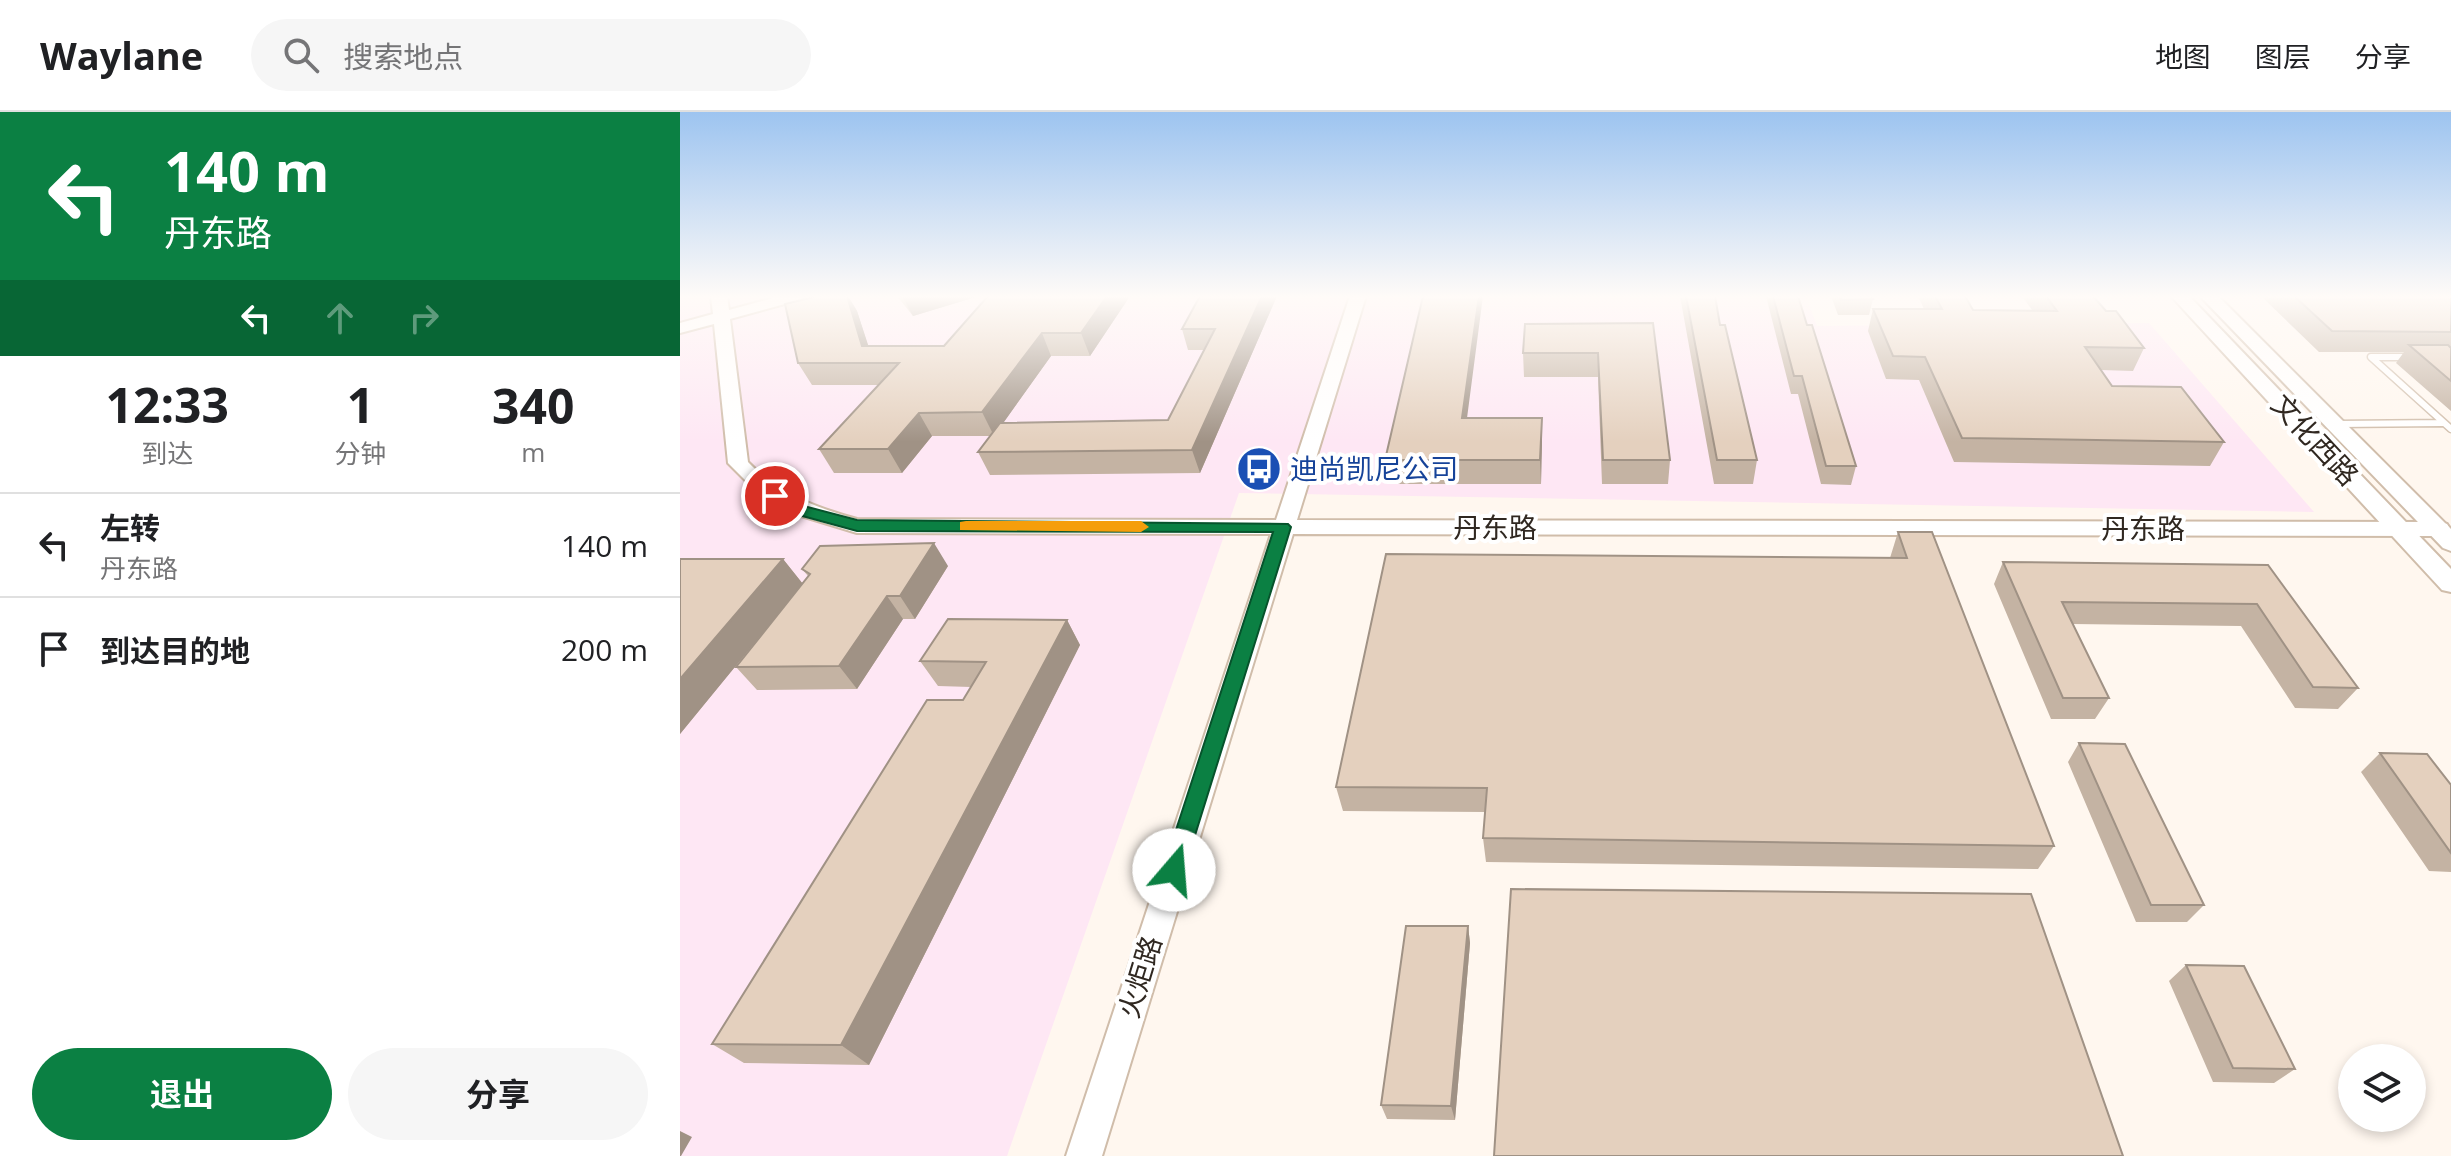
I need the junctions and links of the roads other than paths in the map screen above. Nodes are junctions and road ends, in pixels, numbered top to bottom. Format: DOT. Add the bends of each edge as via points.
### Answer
graph roads {
  1 [pos="725,345"];
  2 [pos="1342,345"];
  3 [pos="2226,345"];
  4 [pos="2257,345"];
  5 [pos="2424,357"];
  6 [pos="2444,423"];
  7 [pos="2336,424"];
  8 [pos="2451,429"];
  9 [pos="1283,527"];
  10 [pos="2400,529"];
  11 [pos="2445,536"];
  12 [pos="2451,584"];
  13 [pos="1084,1156"];
  1 -- 9 [label="main road, 丹东路" via="738,463 756,483 794,509 857,526"];
  2 -- 9 [label="main road, 火炬路"];
  3 -- 10 [label="main road, 文化西路"];
  4 -- 7 [label="main road, 文化西路"];
  5 -- 6 [label="lane" via="2371,357"];
  6 -- 7 [label="lane"];
  6 -- 8 [label="lane"];
  7 -- 11 [label="main road, 文化西路"];
  9 -- 10 [label="main road, 丹东路"];
  9 -- 13 [label="main road, 火炬路"];
  10 -- 11 [label="main road, 丹东路"];
  10 -- 12 [label="main road, 文化西路"];
}
